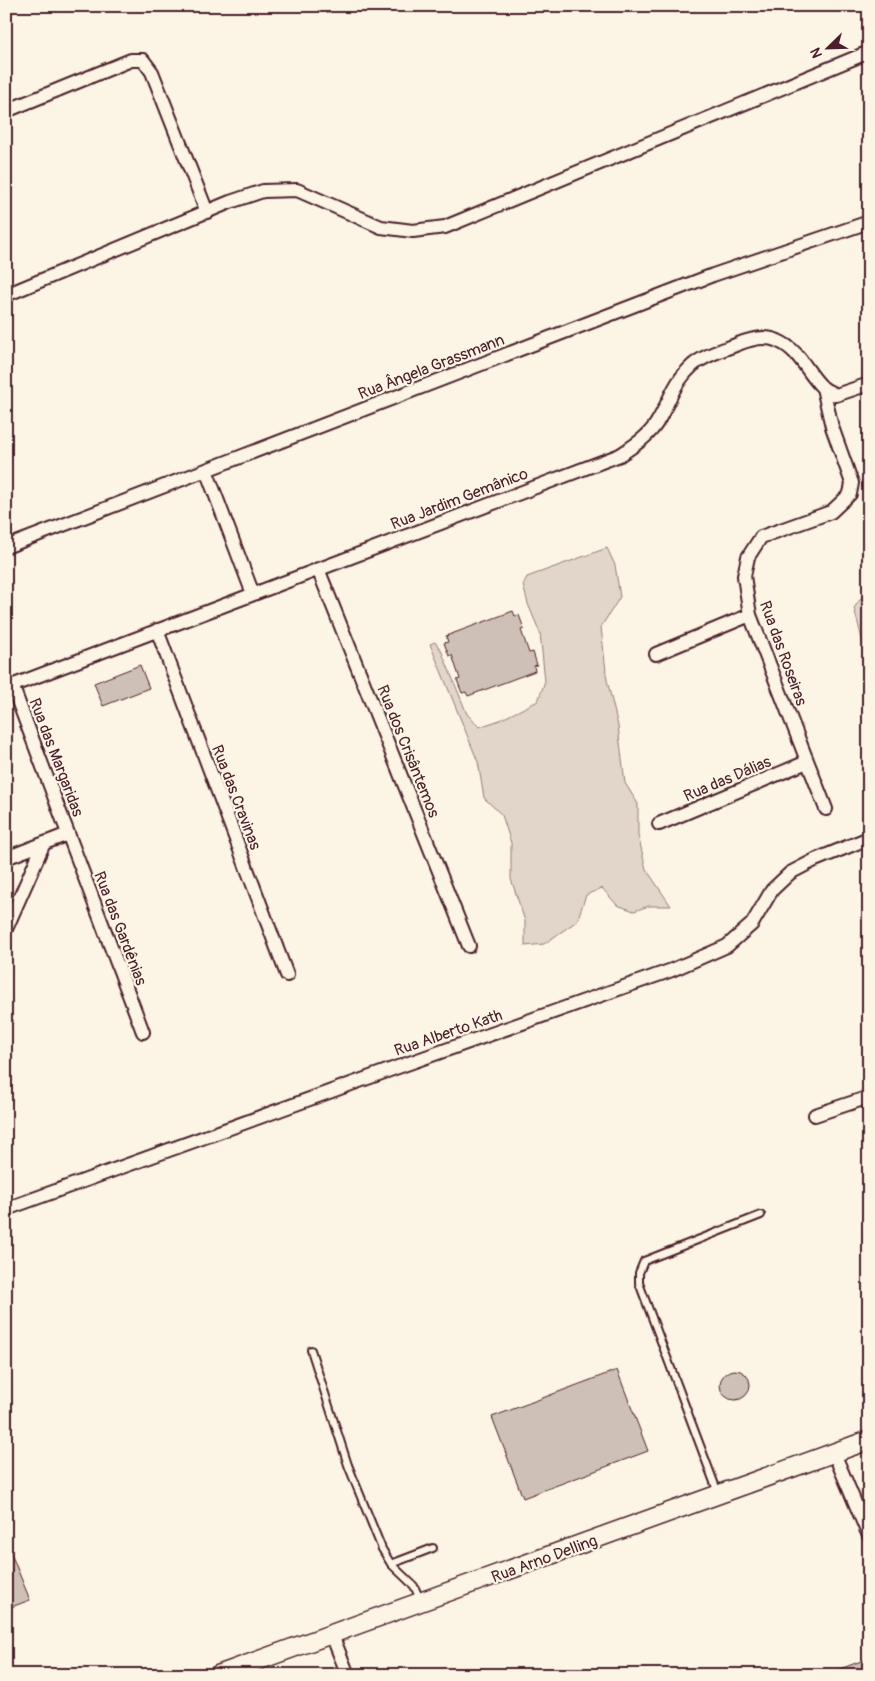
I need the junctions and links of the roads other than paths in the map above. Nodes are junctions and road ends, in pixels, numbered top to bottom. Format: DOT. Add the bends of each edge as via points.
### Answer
graph roads {
  1 [pos="869,52"];
  2 [pos="6,111"];
  3 [pos="208,212"];
  4 [pos="869,222"];
  5 [pos="6,294"];
  6 [pos="869,384"];
  7 [pos="824,388"];
  8 [pos="206,470"];
  9 [pos="6,547"];
  10 [pos="318,569"];
  11 [pos="253,594"];
  12 [pos="750,615"];
  13 [pos="157,630"];
  14 [pos="656,654"];
  15 [pos="9,687"];
  16 [pos="807,762"];
  17 [pos="826,809"];
  18 [pos="659,824"];
  19 [pos="68,834"];
  20 [pos="869,838"];
  21 [pos="44,843"];
  22 [pos="6,858"];
  23 [pos="6,929"];
  24 [pos="469,946"];
  25 [pos="287,975"];
  26 [pos="143,1032"];
  27 [pos="869,1097"];
  28 [pos="815,1115"];
  29 [pos="6,1208"];
  30 [pos="761,1215"];
  31 [pos="311,1350"];
  32 [pos="869,1440"];
  33 [pos="834,1453"];
  34 [pos="719,1494"];
  35 [pos="869,1536"];
  36 [pos="433,1548"];
  37 [pos="391,1564"];
  38 [pos="422,1602"];
  39 [pos="332,1635"];
  40 [pos="218,1675"];
  41 [pos="348,1675"];
  1 -- 3 [label="street" via="445,227 413,231 382,227 296,190 263,191"];
  2 -- 3 [label="street" via="131,60 143,60 152,72"];
  3 -- 5 [label="street"];
  4 -- 8 [label="street, Rua Ângela Grassmann" via="713,275"];
  6 -- 7 [label="street" via="836,395"];
  7 -- 10 [label="street, Rua Jardim Gemânico" via="804,361 777,340 761,338 747,341 695,364 672,391 659,421 643,440 620,455"];
  7 -- 12 [label="street, Rua das Roseiras" via="832,427 852,483 850,494 831,512 760,538 748,557 744,576"];
  8 -- 9 [label="street, Rua Ângela Grassmann"];
  8 -- 11 [label="street"];
  10 -- 11 [label="street, Rua Jardim Gemânico"];
  10 -- 24 [label="street, Rua dos Crisântemos"];
  11 -- 13 [label="street, Rua Jardim Gemânico"];
  12 -- 14 [label="street"];
  12 -- 16 [label="street, Rua das Roseiras"];
  13 -- 15 [label="street, Rua Jardim Gemânico"];
  13 -- 25 [label="street, Rua das Cravinas"];
  15 -- 19 [label="street, Rua das Margaridas"];
  16 -- 17 [label="street, Rua das Roseiras"];
  16 -- 18 [label="street, Rua das Dálias"];
  19 -- 21 [label="street, Rua das Margaridas"];
  19 -- 26 [label="street, Rua das Gardênias"];
  20 -- 29 [label="street, Rua Alberto Kath" via="790,874 772,890 752,924 727,946 672,970"];
  21 -- 22 [label="street, Rua das Margaridas"];
  21 -- 23 [label="street"];
  27 -- 28 [label="street"];
  30 -- 34 [label="lane" via="644,1261 639,1272 639,1283"];
  31 -- 37 [label="lane" via="348,1465"];
  32 -- 33 [label="street, Rua Arno Delling"];
  33 -- 34 [label="street, Rua Arno Delling"];
  33 -- 35 [label="street"];
  34 -- 38 [label="street, Rua Arno Delling"];
  36 -- 37 [label="lane"];
  37 -- 38 [label="lane" via="414,1586"];
  38 -- 39 [label="street, Rua Arno Delling"];
  39 -- 40 [label="street, Rua Arno Delling"];
  39 -- 41 [label="street"];
}
